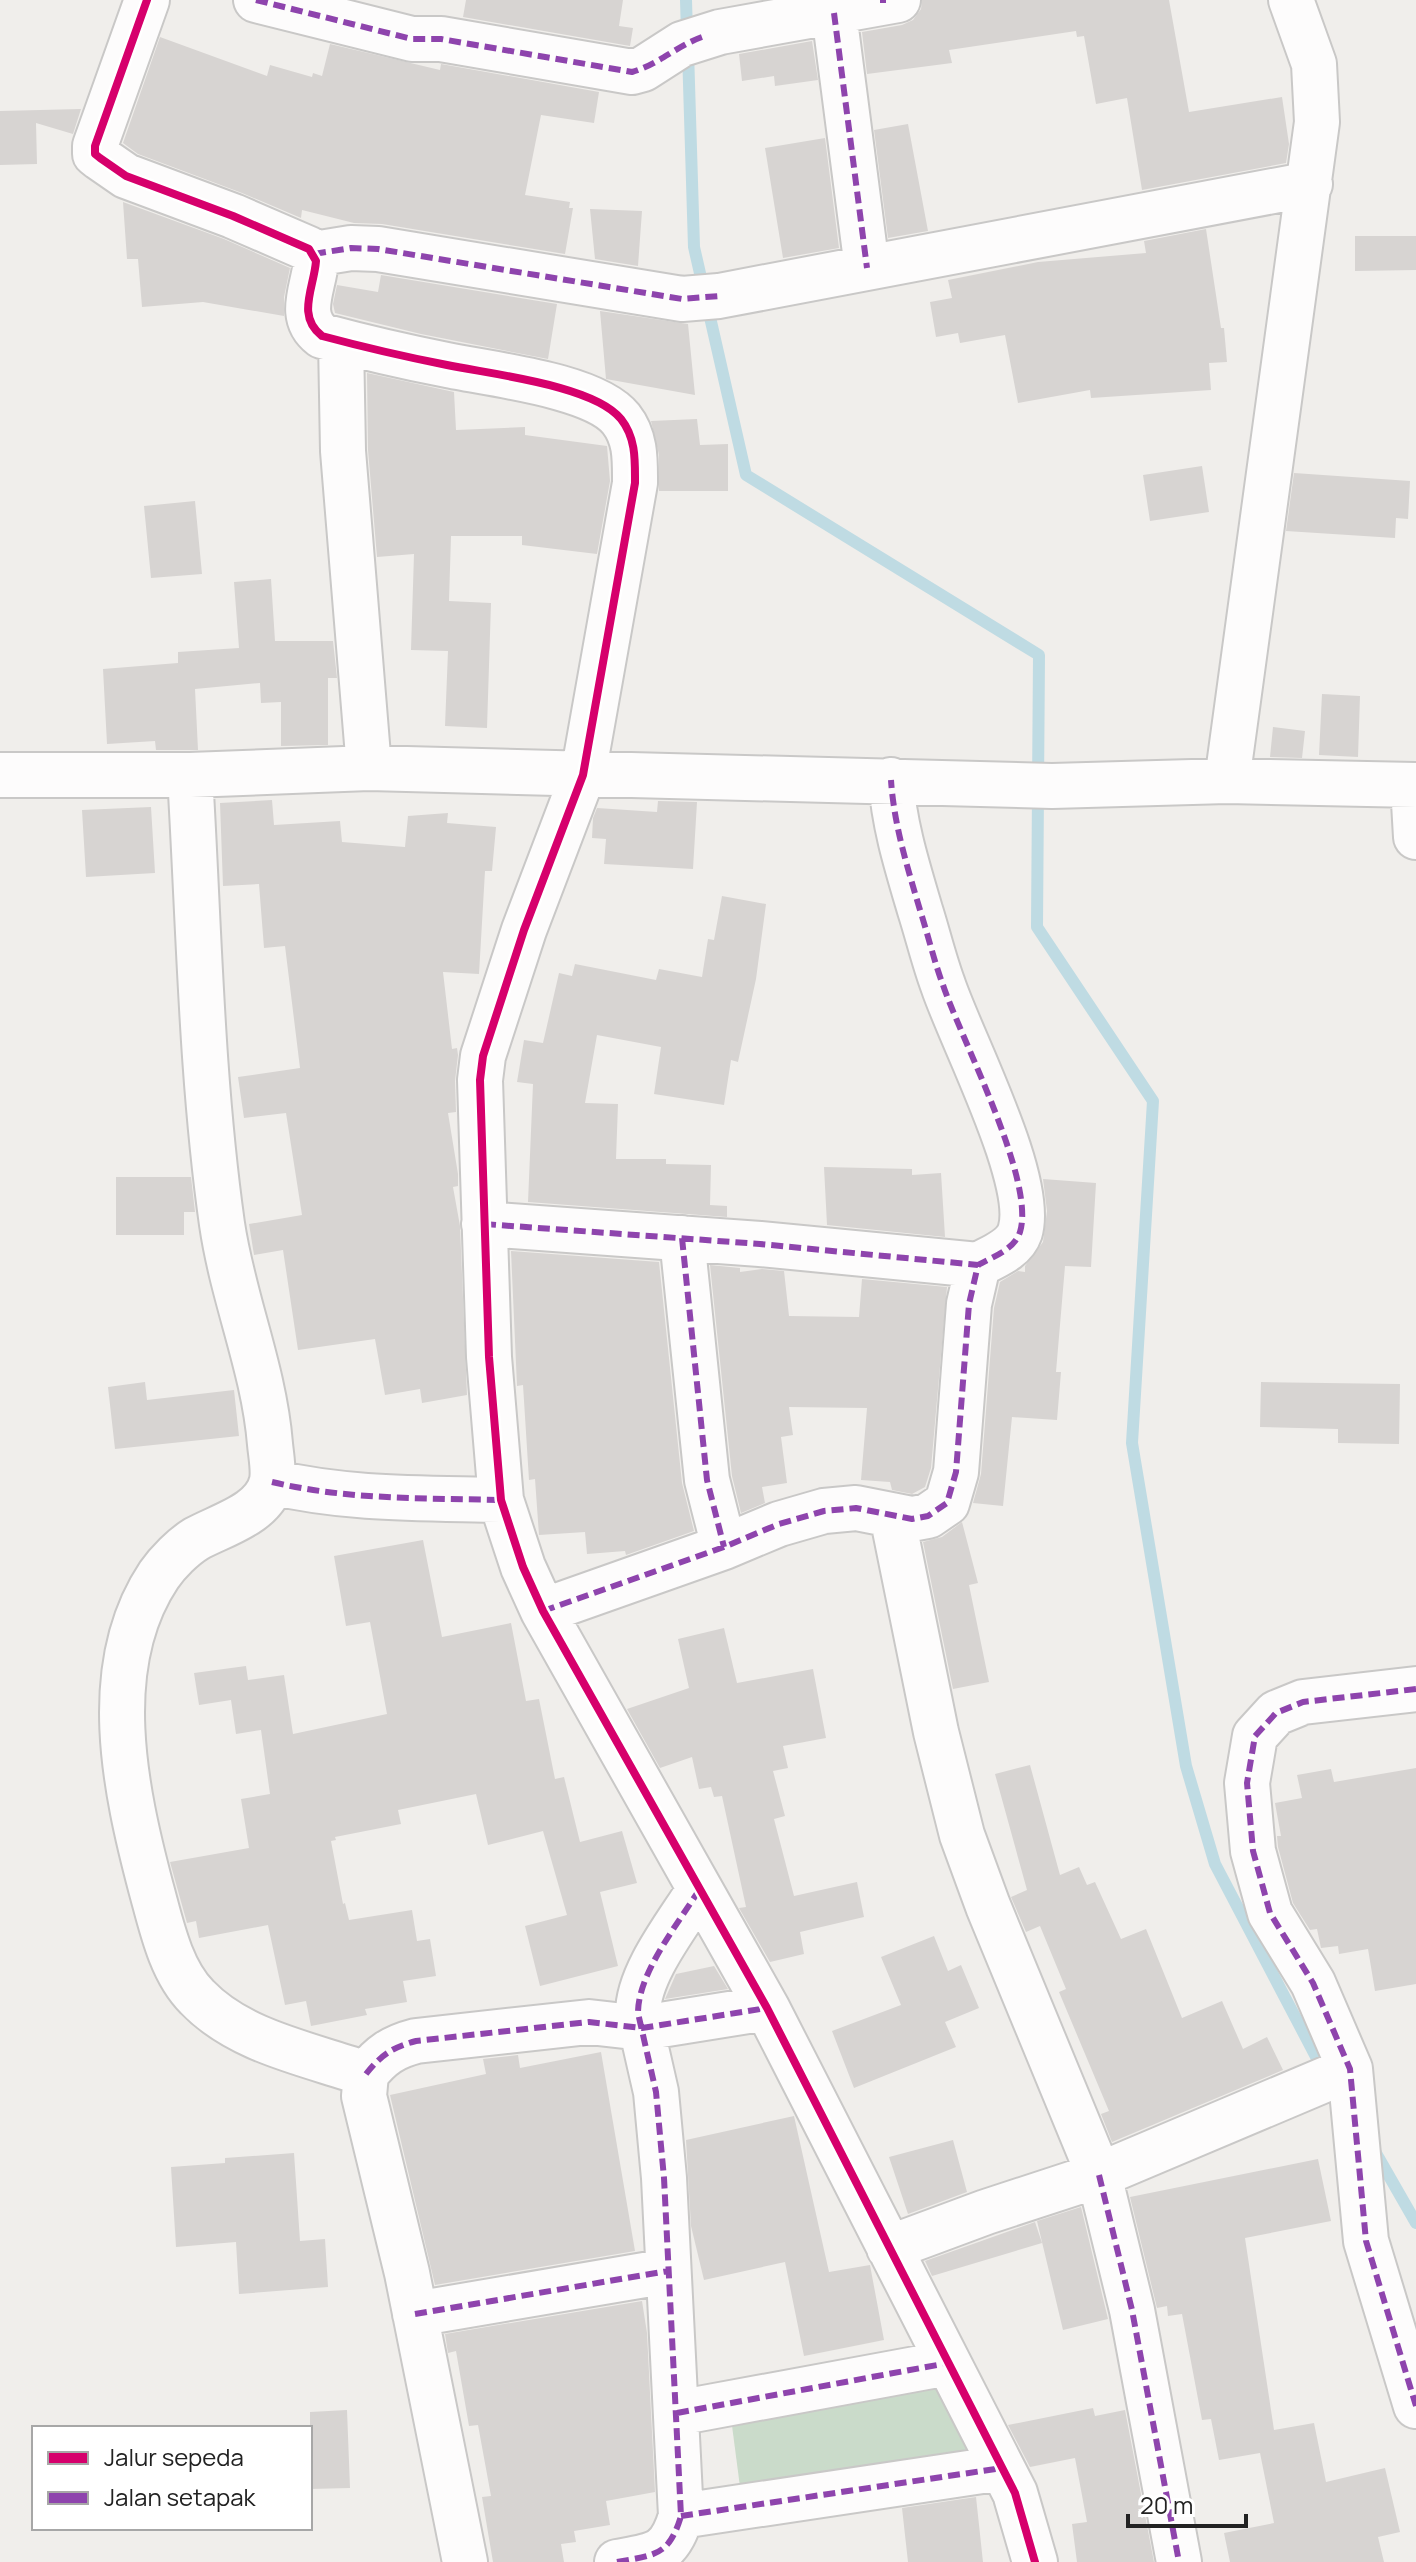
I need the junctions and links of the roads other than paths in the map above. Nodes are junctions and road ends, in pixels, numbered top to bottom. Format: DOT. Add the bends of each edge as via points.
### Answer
graph roads {
  1 [pos="147,0"];
  2 [pos="256,0"];
  3 [pos="1291,0"];
  4 [pos="888,1"];
  5 [pos="834,13"];
  6 [pos="1310,184"];
  7 [pos="314,254"];
  8 [pos="867,268"];
  9 [pos="341,341"];
  10 [pos="369,768"];
  11 [pos="0,775"];
  12 [pos="190,775"];
  13 [pos="583,775"];
  14 [pos="891,780"];
  15 [pos="1227,781"];
  16 [pos="1414,785"];
  17 [pos="1416,837"];
  18 [pos="484,1224"];
  19 [pos="682,1238"];
  20 [pos="978,1265"];
  21 [pos="272,1482"];
  22 [pos="501,1500"];
  23 [pos="892,1515"];
  24 [pos="724,1547"];
  25 [pos="543,1611"];
  26 [pos="1416,1689"];
  27 [pos="699,1890"];
  28 [pos="767,2008"];
  29 [pos="642,2028"];
  30 [pos="1350,2069"];
  31 [pos="366,2074"];
  32 [pos="1099,2175"];
  33 [pos="889,2248"];
  34 [pos="668,2271"];
  35 [pos="415,2314"];
  36 [pos="948,2363"];
  37 [pos="1416,2406"];
  38 [pos="677,2413"];
  39 [pos="1002,2468"];
  40 [pos="681,2516"];
  41 [pos="465,2562"];
  42 [pos="617,2562"];
  43 [pos="1035,2562"];
  44 [pos="1179,2562"];
  1 -- 7 [label="street" via="95,154 126,176 233,216"];
  2 -- 5 [label="street" via="412,39 441,39 630,71 692,41"];
  3 -- 6 [label="street" via="1314,64 1317,122"];
  4 -- 5 [label="street"];
  5 -- 8 [label="street"];
  6 -- 8 [label="street"];
  6 -- 15 [label="street"];
  7 -- 8 [label="street" via="378,249 700,297"];
  7 -- 9 [label="street" via="308,318 322,336"];
  9 -- 10 [label="street" via="343,451"];
  9 -- 13 [label="street" via="583,396 619,416 631,436 635,483"];
  10 -- 12 [label="street"];
  10 -- 13 [label="street"];
  11 -- 12 [label="street"];
  12 -- 21 [label="street" via="222,1225 263,1395"];
  13 -- 14 [label="street"];
  13 -- 18 [label="street" via="483,1056 479,1099"];
  14 -- 15 [label="street" via="1052,786"];
  14 -- 20 [label="street" via="898,836 943,985 991,1103 1021,1201 1020,1233 1010,1247"];
  15 -- 16 [label="street"];
  16 -- 17 [label="street"];
  18 -- 19 [label="street"];
  18 -- 22 [label="street"];
  19 -- 20 [label="street"];
  19 -- 24 [label="street" via="707,1480"];
  20 -- 23 [label="street" via="969,1304 950,1495 928,1516"];
  21 -- 22 [label="street" via="354,1496"];
  21 -- 31 [label="street" via="249,1511 192,1541 148,1593 126,1661 124,1743 130,1797 166,1941 197,1998 255,2037"];
  22 -- 25 [label="street"];
  23 -- 24 [label="street" via="856,1508 824,1511"];
  23 -- 32 [label="street" via="962,1835"];
  24 -- 25 [label="street"];
  25 -- 27 [label="street"];
  26 -- 30 [label="street" via="1303,1702 1276,1713 1255,1736 1247,1783 1253,1851 1270,1913 1313,1983"];
  27 -- 28 [label="street"];
  27 -- 29 [label="street" via="647,1974 638,2003"];
  28 -- 29 [label="street"];
  28 -- 33 [label="street"];
  29 -- 31 [label="street" via="589,2022 416,2041 379,2057"];
  29 -- 34 [label="street" via="656,2092"];
  30 -- 32 [label="street"];
  30 -- 37 [label="street" via="1366,2241"];
  31 -- 35 [label="street" via="364,2096"];
  32 -- 33 [label="street"];
  32 -- 44 [label="street" via="1132,2310"];
  33 -- 36 [label="street"];
  34 -- 35 [label="street"];
  34 -- 38 [label="street"];
  35 -- 41 [label="street"];
  36 -- 38 [label="street"];
  36 -- 39 [label="street"];
  38 -- 40 [label="street"];
  39 -- 40 [label="street"];
  39 -- 43 [label="street"];
  40 -- 42 [label="street" via="669,2545 657,2554"];
}
